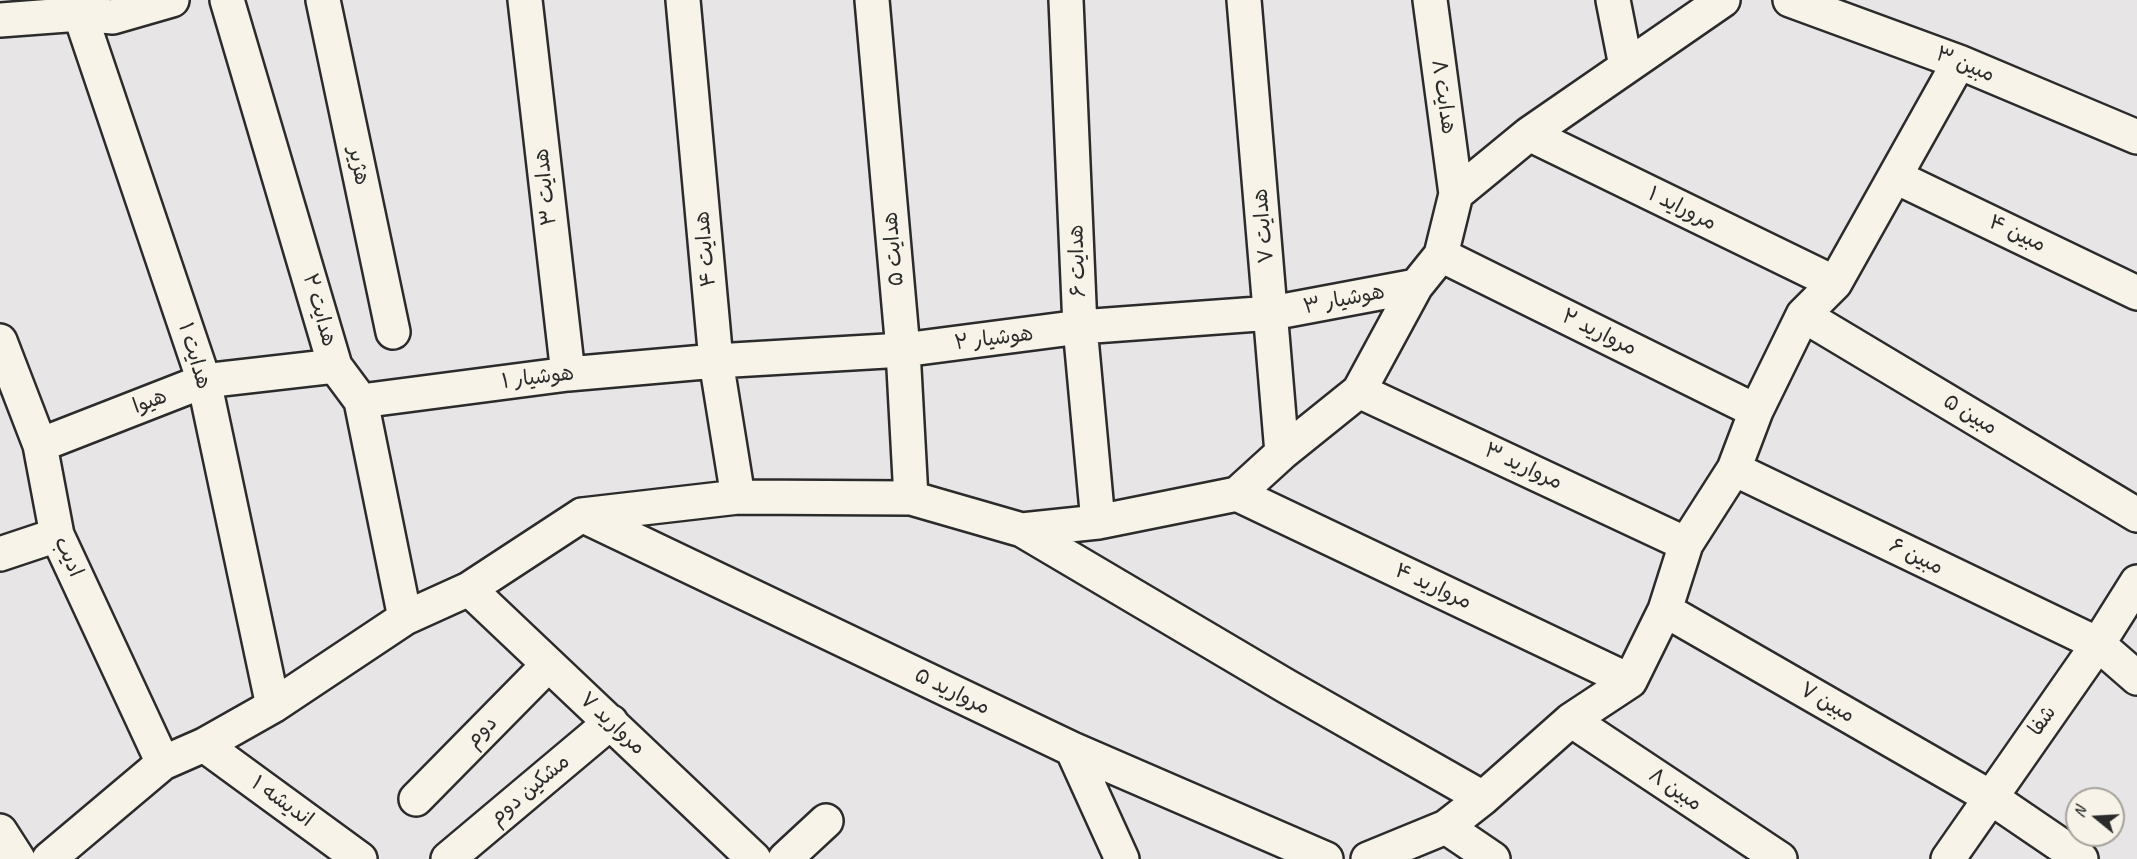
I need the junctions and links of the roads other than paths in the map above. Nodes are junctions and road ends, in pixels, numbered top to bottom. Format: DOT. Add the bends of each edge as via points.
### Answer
graph roads {
  1 [pos="172,0"];
  2 [pos="227,0"];
  3 [pos="323,0"];
  4 [pos="525,0"];
  5 [pos="683,0"];
  6 [pos="872,0"];
  7 [pos="1066,0"];
  8 [pos="1244,0"];
  9 [pos="1430,0"];
  10 [pos="1613,0"];
  11 [pos="1724,0"];
  12 [pos="1790,0"];
  13 [pos="112,9"];
  14 [pos="80,14"];
  15 [pos="0,20"];
  16 [pos="1959,62"];
  17 [pos="1626,66"];
  18 [pos="1529,134"];
  19 [pos="2137,137"];
  20 [pos="1896,177"];
  21 [pos="1456,194"];
  22 [pos="1441,255"];
  23 [pos="1835,283"];
  24 [pos="1416,286"];
  25 [pos="2137,293"];
  26 [pos="1272,314"];
  27 [pos="1803,315"];
  28 [pos="1080,327"];
  29 [pos="393,332"];
  30 [pos="0,341"];
  31 [pos="903,350"];
  32 [pos="716,361"];
  33 [pos="335,366"];
  34 [pos="568,374"];
  35 [pos="204,381"];
  36 [pos="1359,391"];
  37 [pos="361,401"];
  38 [pos="1756,411"];
  39 [pos="40,445"];
  40 [pos="1282,453"];
  41 [pos="1734,469"];
  42 [pos="1237,494"];
  43 [pos="738,497"];
  44 [pos="911,498"];
  45 [pos="582,515"];
  46 [pos="2137,515"];
  47 [pos="1098,522"];
  48 [pos="1022,530"];
  49 [pos="57,535"];
  50 [pos="1686,544"];
  51 [pos="0,554"];
  52 [pos="2137,582"];
  53 [pos="469,589"];
  54 [pos="1665,610"];
  55 [pos="405,618"];
  56 [pos="2098,644"];
  57 [pos="548,665"];
  58 [pos="2137,678"];
  59 [pos="1630,681"];
  60 [pos="273,706"];
  61 [pos="1571,720"];
  62 [pos="611,722"];
  63 [pos="204,745"];
  64 [pos="1072,749"];
  65 [pos="163,763"];
  66 [pos="1990,797"];
  67 [pos="1484,798"];
  68 [pos="416,799"];
  69 [pos="826,821"];
  70 [pos="1446,827"];
  71 [pos="0,831"];
  72 [pos="737,853"];
  73 [pos="18,859"];
  74 [pos="49,859"];
  75 [pos="360,859"];
  76 [pos="448,859"];
  77 [pos="785,859"];
  78 [pos="1122,859"];
  79 [pos="1326,859"];
  80 [pos="1368,859"];
  81 [pos="1493,859"];
  82 [pos="1780,859"];
  83 [pos="1948,859"];
  84 [pos="2080,859"];
  1 -- 13 [label="street"];
  2 -- 33 [label="street, هدایت ۲"];
  3 -- 29 [label="street, هژیر"];
  4 -- 34 [label="street, هدایت ۳"];
  5 -- 32 [label="street, هدایت ۴"];
  6 -- 31 [label="street, هدایت ۵"];
  7 -- 28 [label="street, هدایت ۶"];
  8 -- 26 [label="street, هدایت ۷"];
  9 -- 21 [label="street, هدایت ۸"];
  10 -- 17 [label="street"];
  11 -- 17 [label="street"];
  12 -- 16 [label="street, مبین ۳"];
  13 -- 14 [label="street"];
  14 -- 15 [label="street"];
  14 -- 35 [label="street, هدایت ۱"];
  16 -- 19 [label="street, مبین ۳"];
  16 -- 20 [label="street"];
  17 -- 18 [label="street"];
  18 -- 21 [label="street"];
  18 -- 23 [label="street, مروراید ۱"];
  20 -- 23 [label="street"];
  20 -- 25 [label="street, مبین ۴"];
  21 -- 22 [label="street"];
  22 -- 24 [label="street"];
  22 -- 38 [label="street, مروارید ۲"];
  23 -- 27 [label="street"];
  24 -- 26 [label="street, هوشیار ۳"];
  24 -- 36 [label="street"];
  26 -- 28 [label="street, هوشیار ۲"];
  26 -- 40 [label="street, هدایت ۷"];
  27 -- 38 [label="street"];
  27 -- 46 [label="street, مبین ۵"];
  28 -- 31 [label="street, هوشیار ۲"];
  28 -- 47 [label="street, هدایت ۶"];
  30 -- 39 [label="street, ادیب"];
  31 -- 32 [label="street, هوشیار ۲"];
  31 -- 44 [label="street, هدایت ۵"];
  32 -- 34 [label="street, هوشیار ۱"];
  32 -- 43 [label="street, هدایت ۴"];
  33 -- 35 [label="street, هیوا"];
  33 -- 37 [label="street, هدایت ۲"];
  34 -- 37 [label="street, هوشیار ۱"];
  35 -- 39 [label="street, هیوا"];
  35 -- 60 [label="street, هدایت ۱"];
  36 -- 40 [label="street"];
  36 -- 50 [label="street, مروارید ۳"];
  37 -- 55 [label="street, هدایت ۲"];
  38 -- 41 [label="street"];
  39 -- 49 [label="street, ادیب"];
  40 -- 42 [label="street"];
  41 -- 50 [label="street"];
  41 -- 56 [label="street, مبین ۶"];
  42 -- 47 [label="street"];
  42 -- 59 [label="street, مروارید ۴"];
  43 -- 44 [label="street"];
  43 -- 45 [label="street"];
  44 -- 48 [label="street"];
  45 -- 53 [label="street"];
  45 -- 64 [label="street, مروارید ۵"];
  47 -- 48 [label="street"];
  48 -- 67 [label="street"];
  49 -- 51 [label="street"];
  49 -- 65 [label="street, ادیب"];
  50 -- 54 [label="street"];
  52 -- 56 [label="street, شفا"];
  53 -- 55 [label="street"];
  53 -- 57 [label="street, مروارید ۷"];
  54 -- 59 [label="street"];
  54 -- 66 [label="street, مبین ۷"];
  55 -- 60 [label="street"];
  56 -- 58 [label="street, مبین ۶"];
  56 -- 66 [label="street, شفا"];
  57 -- 62 [label="street, مروارید ۷"];
  57 -- 68 [label="street, دوم"];
  59 -- 61 [label="street"];
  60 -- 63 [label="street"];
  61 -- 67 [label="street"];
  61 -- 82 [label="street, مبین ۸"];
  62 -- 72 [label="street, مروارید ۷"];
  62 -- 76 [label="street, مشکین دوم"];
  63 -- 65 [label="street"];
  63 -- 75 [label="street, اندیشه ۱"];
  64 -- 78 [label="street"];
  64 -- 79 [label="street, مروارید ۵"];
  65 -- 74 [label="street"];
  66 -- 83 [label="street, شفا"];
  66 -- 84 [label="street, مبین ۷"];
  67 -- 70 [label="street"];
  69 -- 77 [label="street"];
  70 -- 80 [label="street"];
  70 -- 81 [label="street"];
  71 -- 73 [label="street"];
}
